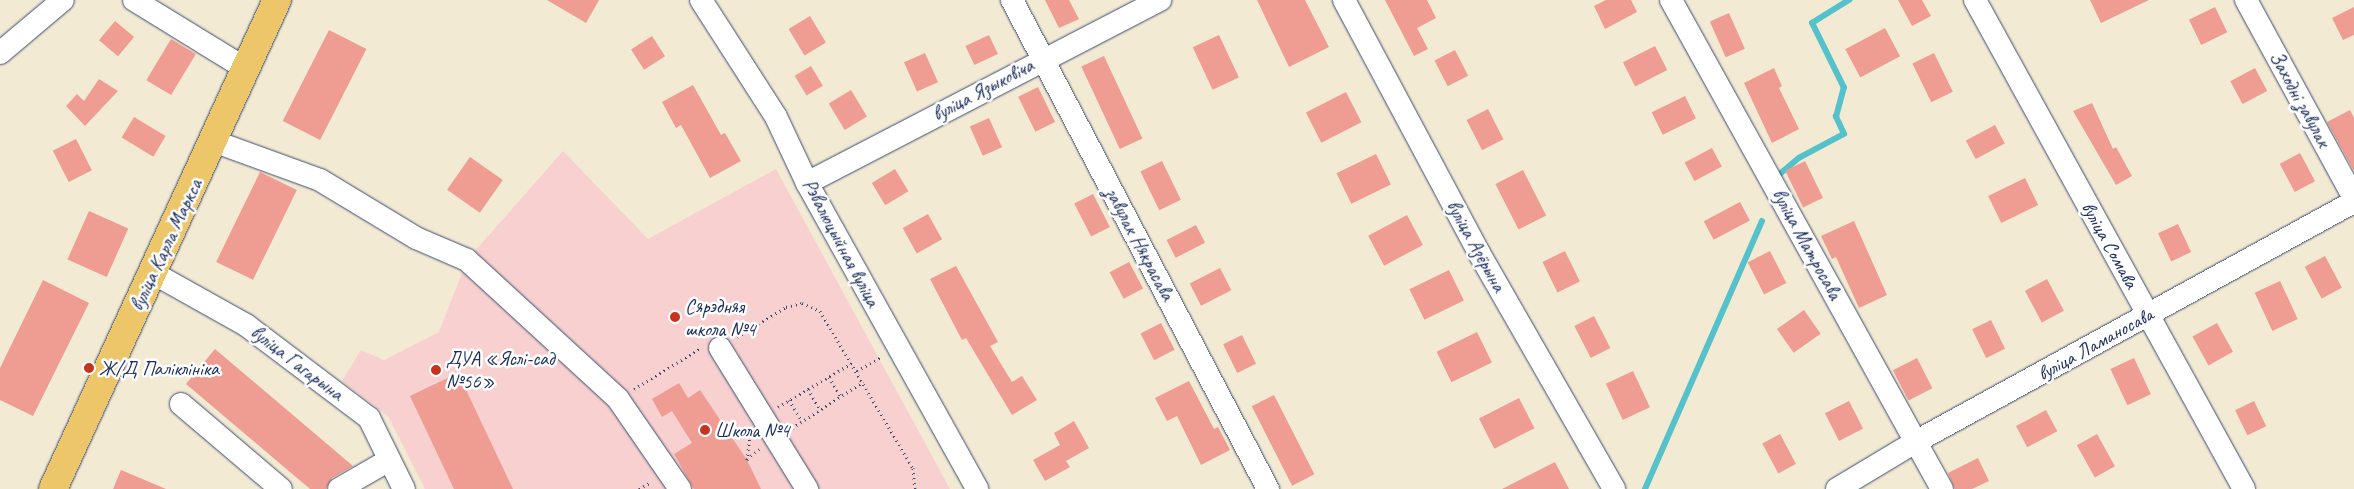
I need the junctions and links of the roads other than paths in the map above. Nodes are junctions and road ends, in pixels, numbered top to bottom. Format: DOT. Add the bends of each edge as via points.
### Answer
graph roads {
  1 [pos="63,0"];
  2 [pos="134,0"];
  3 [pos="277,0"];
  4 [pos="701,0"];
  5 [pos="1012,0"];
  6 [pos="1160,0"];
  7 [pos="1344,0"];
  8 [pos="1671,0"];
  9 [pos="1975,0"];
  10 [pos="2246,0"];
  11 [pos="0,53"];
  12 [pos="1043,59"];
  13 [pos="246,69"];
  14 [pos="213,141"];
  15 [pos="807,183"];
  16 [pos="2354,198"];
  17 [pos="2354,202"];
  18 [pos="153,273"];
  19 [pos="2148,314"];
  20 [pos="715,350"];
  21 [pos="181,404"];
  22 [pos="1918,441"];
  23 [pos="389,460"];
  24 [pos="53,489"];
  25 [pos="280,489"];
  26 [pos="339,489"];
  27 [pos="404,489"];
  28 [pos="680,489"];
  29 [pos="807,489"];
  30 [pos="977,489"];
  31 [pos="1268,489"];
  32 [pos="1614,489"];
  33 [pos="1837,489"];
  34 [pos="1942,489"];
  35 [pos="2244,489"];
  1 -- 11 [label="street"];
  2 -- 13 [label="street"];
  3 -- 13 [label="main road, вуліца Карла Маркса"];
  4 -- 15 [label="street, Рэвалюцыйная вуліца" via="776,117"];
  5 -- 12 [label="street, завулак Някрасава"];
  6 -- 12 [label="street, вуліца Языковіча"];
  7 -- 32 [label="street, вуліца Азёрына" via="1479,253"];
  8 -- 22 [label="street, вуліца Матросава"];
  9 -- 19 [label="street, вуліца Сомава"];
  10 -- 16 [label="street, Заходні завулак"];
  12 -- 15 [label="street, вуліца Языковіча"];
  12 -- 31 [label="street, завулак Някрасава"];
  13 -- 14 [label="main road, вуліца Карла Маркса"];
  14 -- 18 [label="main road, вуліца Карла Маркса"];
  14 -- 28 [label="street" via="320,180 416,238 467,260 618,399"];
  15 -- 30 [label="street, Рэвалюцыйная вуліца"];
  17 -- 19 [label="street, вуліца Ламаносава"];
  18 -- 23 [label="street, вуліца Гагарына" via="246,325 369,418"];
  18 -- 24 [label="main road, вуліца Карла Маркса"];
  19 -- 22 [label="street, вуліца Ламаносава"];
  19 -- 35 [label="street, вуліца Сомава"];
  20 -- 29 [label="street" via="762,416"];
  21 -- 25 [label="street"];
  22 -- 33 [label="street, вуліца Ламаносава"];
  22 -- 34 [label="street, вуліца Матросава"];
  23 -- 26 [label="street"];
  23 -- 27 [label="street, вуліца Гагарына"];
}
